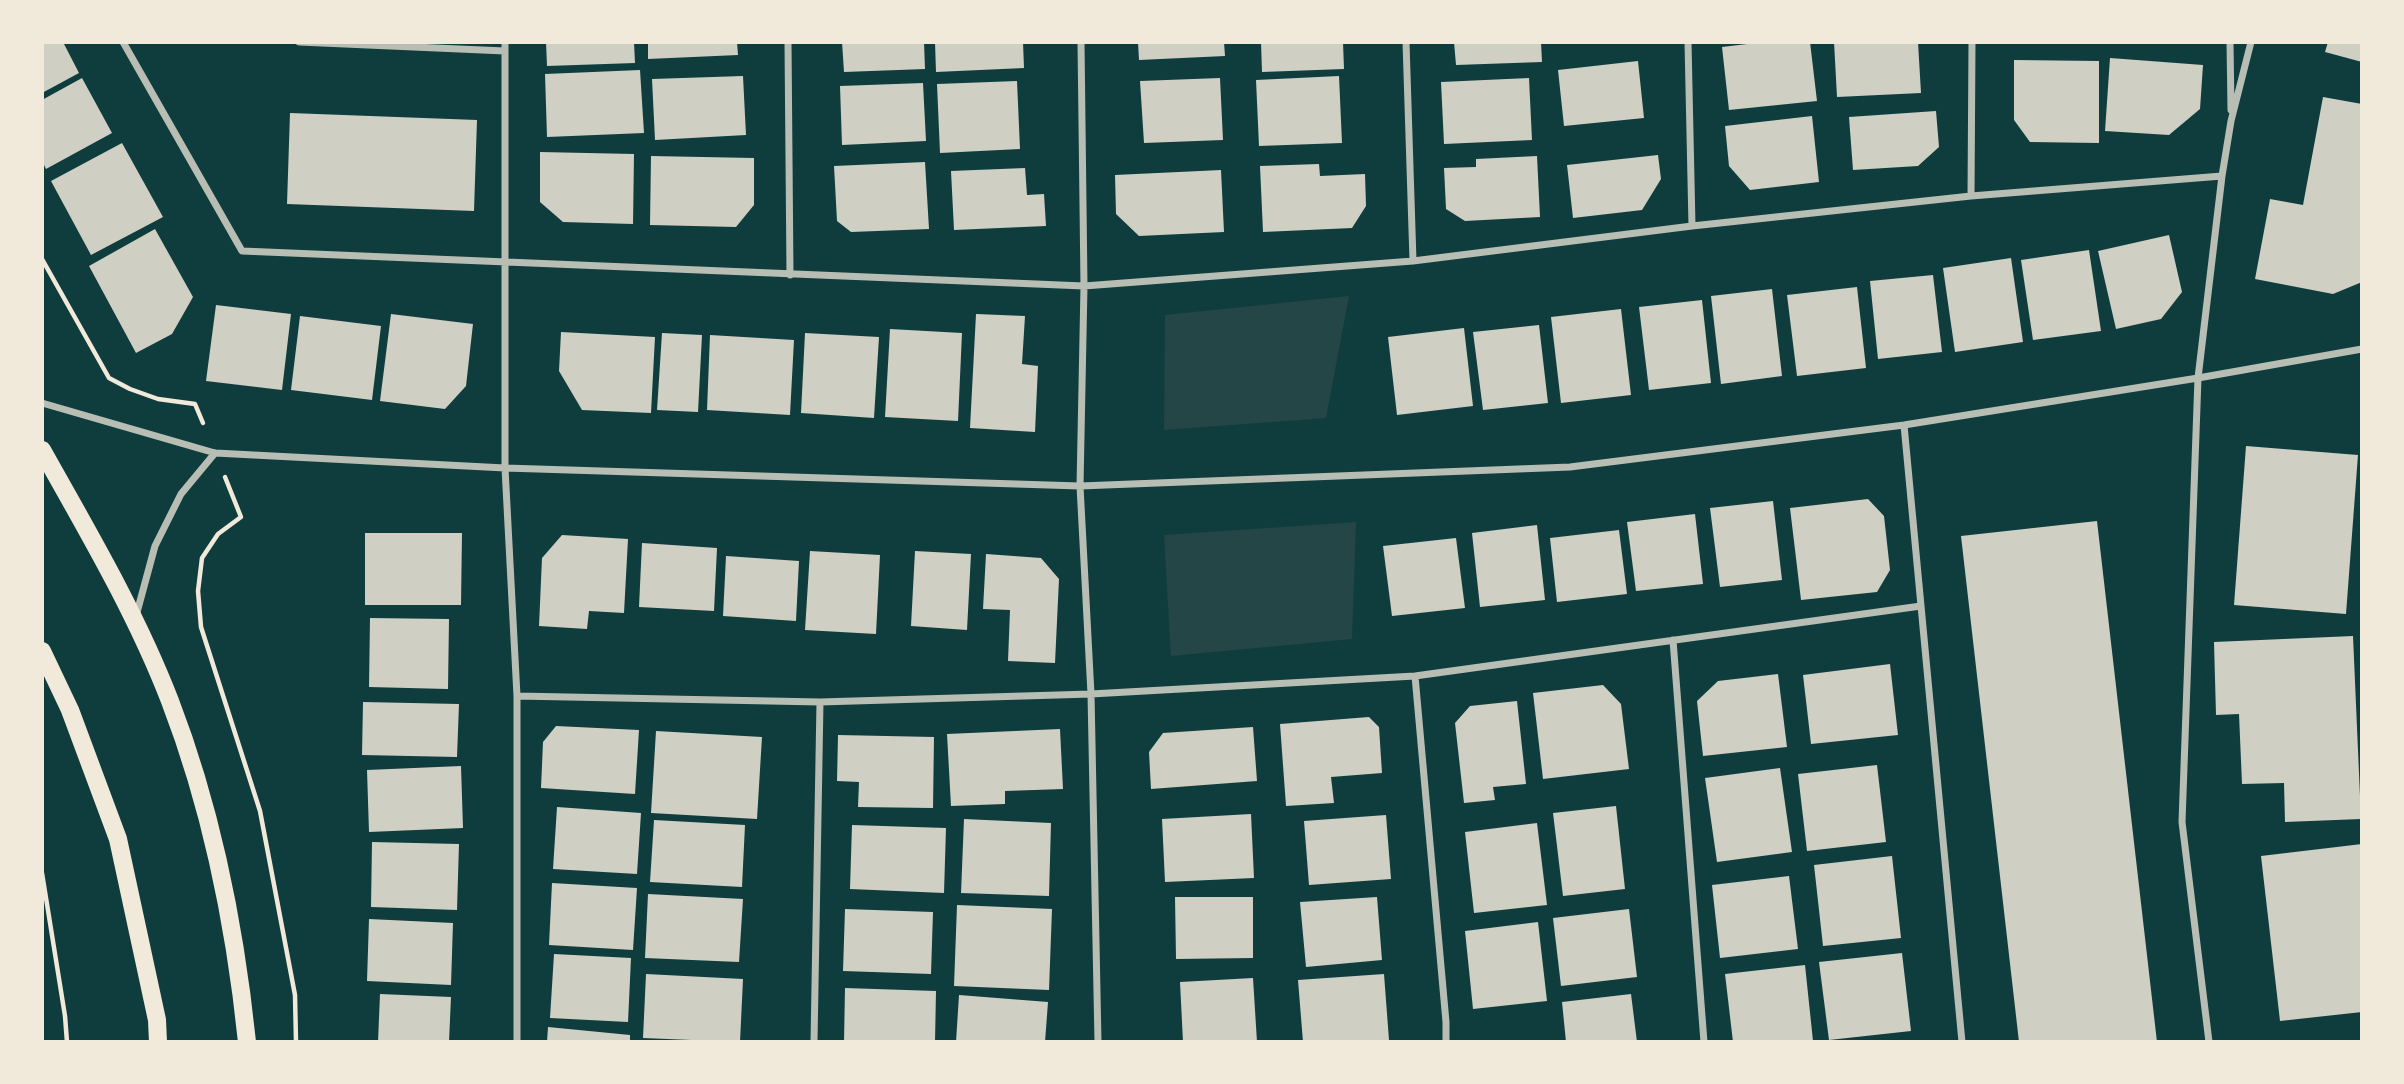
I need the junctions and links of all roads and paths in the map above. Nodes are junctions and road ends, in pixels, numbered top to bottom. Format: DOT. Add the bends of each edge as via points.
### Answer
graph roads {
  1 [pos="123,42"];
  2 [pos="299,42"];
  3 [pos="505,42"];
  4 [pos="788,42"];
  5 [pos="1081,42"];
  6 [pos="1406,42"];
  7 [pos="1688,42"];
  8 [pos="1972,42"];
  9 [pos="2230,42"];
  10 [pos="2251,42"];
  11 [pos="505,51"];
  12 [pos="2231,121"];
  13 [pos="2222,176"];
  14 [pos="1970,196"];
  15 [pos="1692,226"];
  16 [pos="42,259"];
  17 [pos="1413,261"];
  18 [pos="504,264"];
  19 [pos="790,275"];
  20 [pos="1084,286"];
  21 [pos="2362,349"];
  22 [pos="2198,378"];
  23 [pos="42,403"];
  24 [pos="1904,425"];
  25 [pos="42,450"];
  26 [pos="215,453"];
  27 [pos="505,468"];
  28 [pos="1080,486"];
  29 [pos="1921,606"];
  30 [pos="135,620"];
  31 [pos="1673,640"];
  32 [pos="42,651"];
  33 [pos="1415,676"];
  34 [pos="1091,694"];
  35 [pos="517,695"];
  36 [pos="820,702"];
  37 [pos="42,873"];
  38 [pos="67,1042"];
  39 [pos="158,1042"];
  40 [pos="247,1042"];
  41 [pos="296,1042"];
  42 [pos="517,1042"];
  43 [pos="814,1042"];
  44 [pos="1098,1042"];
  45 [pos="1446,1042"];
  46 [pos="1704,1042"];
  47 [pos="1962,1042"];
  48 [pos="2208,1042"];
  1 -- 18 [label="street" via="242,251"];
  2 -- 11 [label="street"];
  3 -- 11 [label="street"];
  4 -- 19 [label="street"];
  5 -- 20 [label="street"];
  6 -- 17 [label="street"];
  7 -- 15 [label="street"];
  8 -- 14 [label="street"];
  9 -- 12 [label="street"];
  10 -- 12 [label="street"];
  11 -- 18 [label="street"];
  12 -- 13 [label="street"];
  13 -- 14 [label="street"];
  13 -- 22 [label="street"];
  14 -- 15 [label="street"];
  15 -- 17 [label="street"];
  16 -- 26 [label="path" via="109,378 159,399 195,404"];
  17 -- 20 [label="street"];
  18 -- 19 [label="street"];
  18 -- 27 [label="street"];
  19 -- 20 [label="street"];
  20 -- 28 [label="street"];
  21 -- 22 [label="street"];
  22 -- 24 [label="street"];
  22 -- 48 [label="street" via="2182,822"];
  23 -- 26 [label="street"];
  24 -- 28 [label="street" via="1570,467"];
  24 -- 29 [label="street"];
  25 -- 30 [label="main road"];
  26 -- 27 [label="street"];
  26 -- 30 [label="street" via="181,494 155,546"];
  26 -- 41 [label="path" via="241,517 218,534 202,558 198,591 201,627 260,811 295,995"];
  27 -- 28 [label="street"];
  27 -- 35 [label="street"];
  28 -- 34 [label="street"];
  29 -- 31 [label="street"];
  29 -- 47 [label="street"];
  30 -- 40 [label="main road" via="170,700 199,784 231,925"];
  31 -- 33 [label="street"];
  31 -- 46 [label="street"];
  32 -- 39 [label="main road" via="70,710 118,839"];
  33 -- 34 [label="street"];
  33 -- 45 [label="street"];
  34 -- 36 [label="street"];
  34 -- 44 [label="street"];
  35 -- 36 [label="street"];
  35 -- 42 [label="street"];
  36 -- 43 [label="street"];
  37 -- 38 [label="path"];
}
